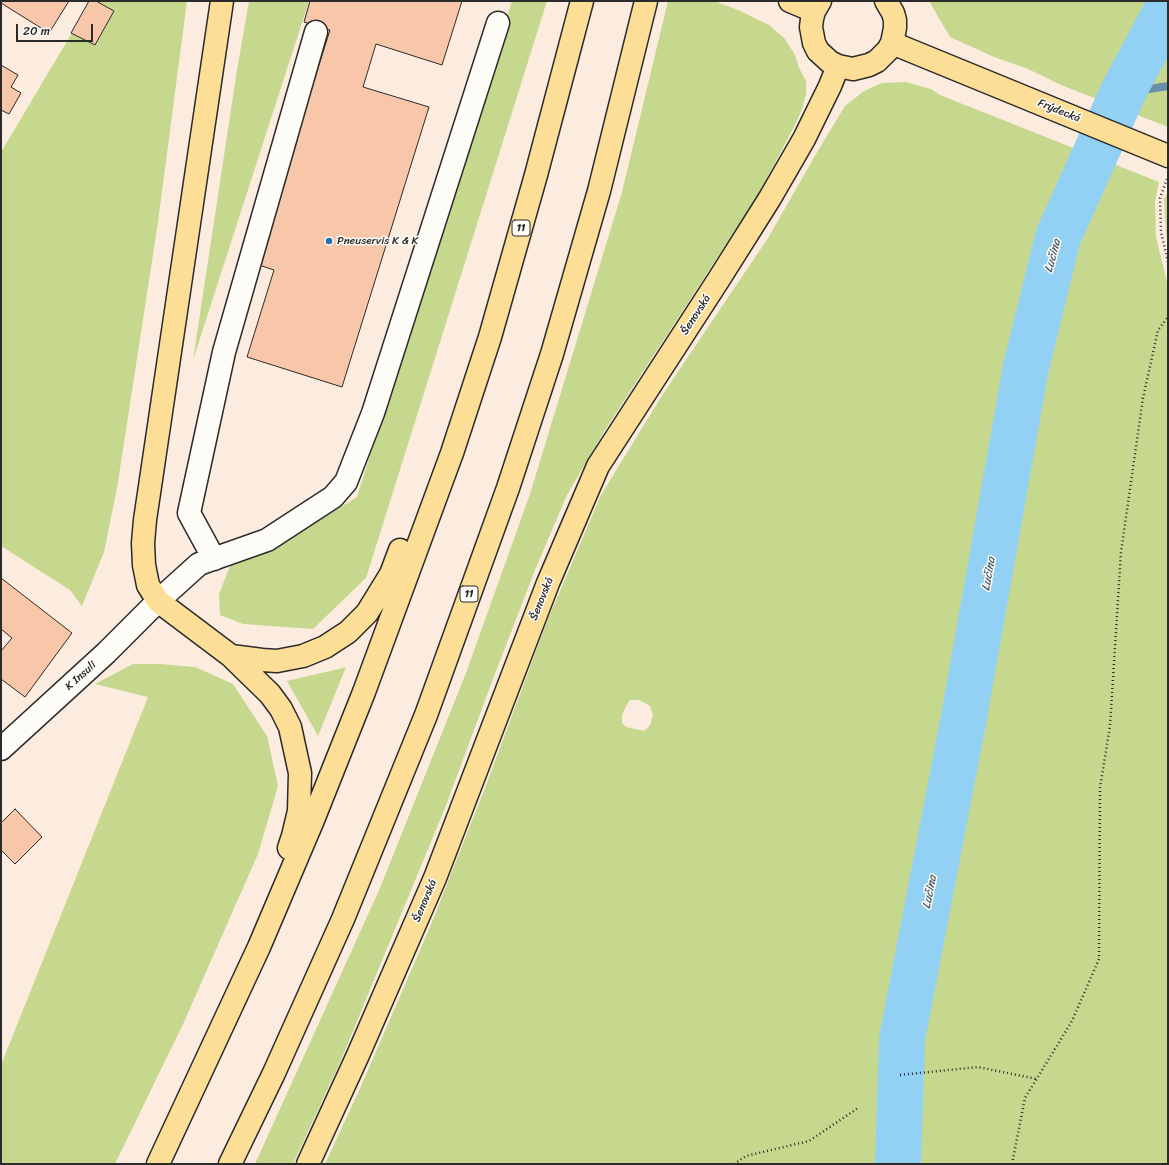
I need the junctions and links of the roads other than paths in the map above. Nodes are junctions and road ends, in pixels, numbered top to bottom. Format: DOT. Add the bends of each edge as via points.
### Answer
graph roads {
  1 [pos="222,1"];
  2 [pos="582,1"];
  3 [pos="646,1"];
  4 [pos="790,1"];
  5 [pos="886,1"];
  6 [pos="817,6"];
  7 [pos="498,23"];
  8 [pos="316,32"];
  9 [pos="892,43"];
  10 [pos="838,66"];
  11 [pos="1168,156"];
  12 [pos="452,453"];
  13 [pos="214,559"];
  14 [pos="158,601"];
  15 [pos="231,656"];
  16 [pos="1,748"];
  17 [pos="259,947"];
  18 [pos="158,1164"];
  19 [pos="230,1164"];
  20 [pos="308,1164"];
  1 -- 14 [label="main road" via="145,520 144,565 148,585"];
  2 -- 12 [label="main road, 11" via="490,337"];
  3 -- 19 [label="main road, 11" via="599,191 552,354 505,495 426,715 343,920"];
  4 -- 6 [label="main road"];
  5 -- 9 [label="main road" via="895,20"];
  6 -- 10 [label="main road" via="811,27 814,43 824,57"];
  7 -- 13 [label="street, K Insuli" via="374,413 346,482 333,497 267,540"];
  8 -- 13 [label="street" via="224,352 189,513"];
  9 -- 10 [label="main road" via="883,56 869,65 854,69"];
  9 -- 11 [label="main road, Frýdecká"];
  10 -- 20 [label="main road, Šenovská" via="804,139 770,198 598,466 548,583 435,878"];
  12 -- 15 [label="main road" via="422,490 391,574 375,602 358,624 325,647 303,656 277,660"];
  12 -- 17 [label="main road, 11" via="364,692"];
  13 -- 14 [label="street, K Insuli" via="199,564"];
  14 -- 15 [label="main road"];
  14 -- 16 [label="street, K Insuli" via="106,653"];
  15 -- 17 [label="main road" via="270,694 281,709 290,727 300,773 294,836 272,896"];
  17 -- 18 [label="main road, 11"];
}
